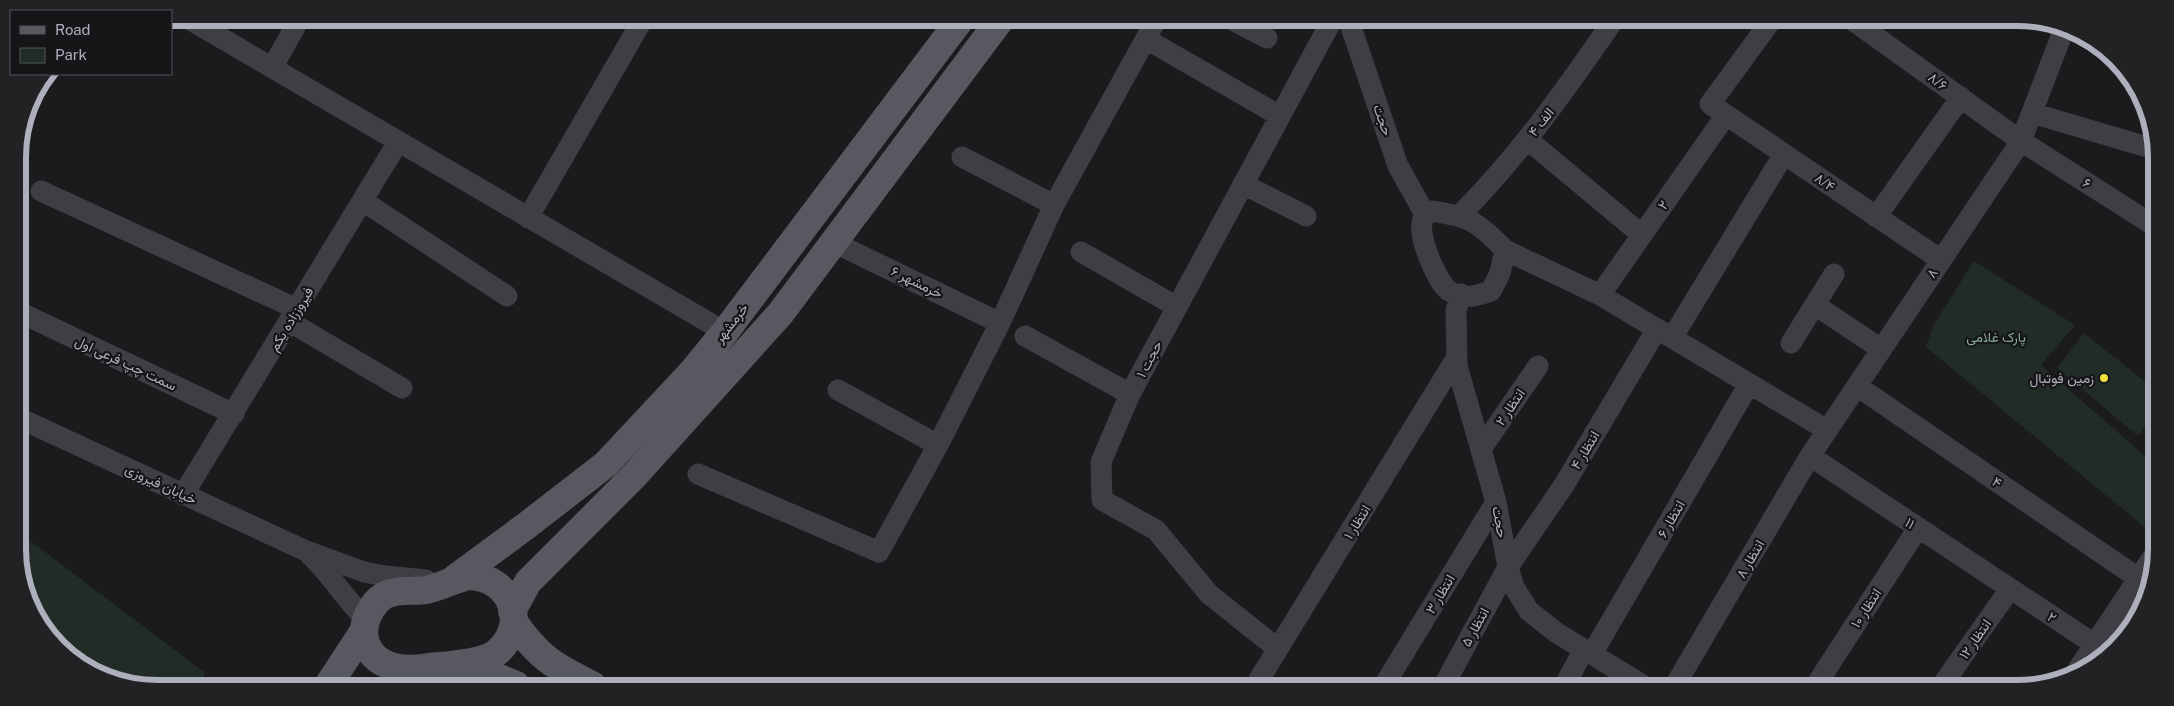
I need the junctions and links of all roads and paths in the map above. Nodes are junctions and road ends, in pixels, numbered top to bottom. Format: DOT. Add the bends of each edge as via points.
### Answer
graph roads {
  1 [pos="955,26"];
  2 [pos="1153,26"];
  3 [pos="1244,26"];
  4 [pos="1342,26"];
  5 [pos="1348,26"];
  6 [pos="1609,26"];
  7 [pos="1768,26"];
  8 [pos="1861,26"];
  9 [pos="202,27"];
  10 [pos="295,27"];
  11 [pos="639,27"];
  12 [pos="995,27"];
  13 [pos="2062,34"];
  14 [pos="1267,38"];
  15 [pos="1146,39"];
  16 [pos="977,50"];
  17 [pos="272,68"];
  18 [pos="1961,97"];
  19 [pos="1718,110"];
  20 [pos="2032,113"];
  21 [pos="1280,116"];
  22 [pos="1527,139"];
  23 [pos="2021,141"];
  24 [pos="398,142"];
  25 [pos="2147,147"];
  26 [pos="1784,154"];
  27 [pos="962,157"];
  28 [pos="1244,184"];
  29 [pos="41,191"];
  30 [pos="363,201"];
  31 [pos="1054,205"];
  32 [pos="1460,215"];
  33 [pos="1306,216"];
  34 [pos="1426,216"];
  35 [pos="1876,216"];
  36 [pos="528,218"];
  37 [pos="2148,222"];
  38 [pos="1642,235"];
  39 [pos="834,242"];
  40 [pos="1505,250"];
  41 [pos="1081,252"];
  42 [pos="1941,260"];
  43 [pos="1834,274"];
  44 [pos="1461,294"];
  45 [pos="1600,295"];
  46 [pos="507,296"];
  47 [pos="1815,305"];
  48 [pos="1177,307"];
  49 [pos="293,315"];
  50 [pos="27,316"];
  51 [pos="1000,323"];
  52 [pos="725,332"];
  53 [pos="1665,334"];
  54 [pos="1025,336"];
  55 [pos="1791,343"];
  56 [pos="1881,349"];
  57 [pos="1457,357"];
  58 [pos="1538,366"];
  59 [pos="1749,384"];
  60 [pos="1857,386"];
  61 [pos="402,388"];
  62 [pos="838,390"];
  63 [pos="1130,394"];
  64 [pos="234,414"];
  65 [pos="26,421"];
  66 [pos="1827,430"];
  67 [pos="938,445"];
  68 [pos="1481,449"];
  69 [pos="1810,456"];
  70 [pos="698,474"];
  71 [pos="183,495"];
  72 [pos="1496,502"];
  73 [pos="1918,528"];
  74 [pos="510,539"];
  75 [pos="304,550"];
  76 [pos="544,565"];
  77 [pos="1508,568"];
  78 [pos="2147,568"];
  79 [pos="2146,569"];
  80 [pos="450,580"];
  81 [pos="2010,589"];
  82 [pos="513,616"];
  83 [pos="365,626"];
  84 [pos="2094,644"];
  85 [pos="1278,650"];
  86 [pos="1588,652"];
  87 [pos="2082,662"];
  88 [pos="406,674"];
  89 [pos="581,679"];
  90 [pos="1259,679"];
  91 [pos="1388,679"];
  92 [pos="1447,679"];
  93 [pos="1569,679"];
  94 [pos="1633,679"];
  95 [pos="1679,679"];
  96 [pos="1820,679"];
  97 [pos="1946,679"];
  98 [pos="332,680"];
  99 [pos="502,680"];
  100 [pos="546,680"];
  1 -- 16 [label="main road"];
  1 -- 52 [label="main road, خرمشهر"];
  2 -- 15 [label="street"];
  3 -- 14 [label="street"];
  4 -- 21 [label="street, حجت ۱"];
  5 -- 34 [label="street, حجت" via="1398,166"];
  6 -- 22 [label="street, ۴ الف" via="1559,100"];
  7 -- 19 [label="street, ۲"];
  8 -- 18 [label="street, ۸/۶"];
  9 -- 17 [label="street"];
  10 -- 17 [label="street"];
  11 -- 36 [label="street"];
  12 -- 16 [label="main road"];
  13 -- 20 [label="street, ۸"];
  15 -- 21 [label="street"];
  15 -- 31 [label="street"];
  16 -- 39 [label="main road"];
  17 -- 24 [label="street"];
  18 -- 23 [label="street, ۸/۶"];
  18 -- 35 [label="street"];
  19 -- 26 [label="street, ۸/۴"];
  19 -- 38 [label="street, ۲"];
  20 -- 23 [label="street, ۸"];
  20 -- 25 [label="street"];
  21 -- 28 [label="street, حجت ۱"];
  22 -- 32 [label="street, ۴ الف"];
  22 -- 38 [label="street"];
  23 -- 37 [label="street, ۶"];
  23 -- 42 [label="street, ۸"];
  24 -- 30 [label="street, فیروززاده یکم"];
  24 -- 36 [label="street"];
  26 -- 35 [label="street, ۸/۴"];
  26 -- 53 [label="street"];
  27 -- 31 [label="street"];
  28 -- 33 [label="street"];
  28 -- 48 [label="street, حجت ۱"];
  29 -- 49 [label="street"];
  30 -- 46 [label="street"];
  30 -- 49 [label="street, فیروززاده یکم"];
  31 -- 51 [label="street"];
  32 -- 34 [label="street" via="1431,210"];
  32 -- 40 [label="street" via="1486,230"];
  34 -- 44 [label="street" via="1422,220 1422,236 1432,266 1449,291"];
  35 -- 42 [label="street, ۸/۴"];
  36 -- 52 [label="street"];
  38 -- 45 [label="street, ۲"];
  39 -- 51 [label="street, خرمشهر ۶"];
  39 -- 76 [label="main road" via="767,328 633,476"];
  40 -- 44 [label="street" via="1491,292 1472,298"];
  40 -- 45 [label="street"];
  41 -- 48 [label="street"];
  42 -- 56 [label="street, ۸"];
  43 -- 47 [label="street"];
  44 -- 57 [label="street, حجت" via="1456,310"];
  45 -- 53 [label="street"];
  47 -- 55 [label="street"];
  47 -- 56 [label="street"];
  48 -- 63 [label="street, حجت ۱"];
  49 -- 61 [label="street"];
  49 -- 64 [label="street, فیروززاده یکم"];
  50 -- 64 [label="street, سمت چپ فرعی اول"];
  51 -- 67 [label="street"];
  52 -- 74 [label="main road, خرمشهر" via="606,464"];
  53 -- 59 [label="street"];
  53 -- 77 [label="street, انتظار ۴"];
  54 -- 63 [label="street"];
  56 -- 60 [label="street, ۸"];
  57 -- 68 [label="street, حجت"];
  57 -- 85 [label="street, انتظار ۱"];
  58 -- 68 [label="street, انتظار ۲"];
  59 -- 66 [label="street"];
  59 -- 86 [label="street, انتظار ۶"];
  60 -- 66 [label="street, ۸"];
  60 -- 78 [label="street, ۴"];
  62 -- 67 [label="street"];
  63 -- 85 [label="street, حجت ۱" via="1101,462 1102,500 1156,530 1209,594"];
  64 -- 71 [label="street, فیروززاده یکم"];
  65 -- 71 [label="street, خیابان فیروزی"];
  66 -- 69 [label="street, انتظار ۸"];
  67 -- 70 [label="street" via="879,552"];
  68 -- 72 [label="street, حجت"];
  69 -- 73 [label="street, ۱۱"];
  69 -- 95 [label="street, انتظار ۸"];
  71 -- 75 [label="street, خیابان فیروزی"];
  72 -- 77 [label="street, حجت"];
  72 -- 91 [label="street, انتظار ۳"];
  73 -- 81 [label="street, ۱۱"];
  73 -- 96 [label="street, انتظار ۱۰"];
  74 -- 76 [label="main road" via="504,549 504,568 512,574 527,574"];
  74 -- 80 [label="main road, خرمشهر"];
  75 -- 80 [label="street" via="364,572"];
  75 -- 83 [label="street" via="320,564"];
  76 -- 82 [label="main road" via="528,582"];
  77 -- 86 [label="street, حجت" via="1514,587 1529,611"];
  77 -- 92 [label="street, انتظار ۵"];
  79 -- 84 [label="street"];
  80 -- 82 [label="main road" via="482,576 493,581 503,589"];
  80 -- 83 [label="main road" via="425,590 385,595 372,606"];
  81 -- 84 [label="street, ۲"];
  81 -- 97 [label="street, انتظار ۱۲"];
  82 -- 88 [label="main road" via="509,639 494,654"];
  82 -- 89 [label="main road" via="540,654 558,668"];
  83 -- 88 [label="main road" via="366,646 387,665"];
  83 -- 98 [label="main road"];
  84 -- 87 [label="street"];
  85 -- 90 [label="street, انتظار ۱"];
  86 -- 93 [label="street, انتظار ۶"];
  86 -- 94 [label="street, حجت"];
  88 -- 99 [label="main road" via="467,670"];
  89 -- 100 [label="main road" via="552,674"];
}
